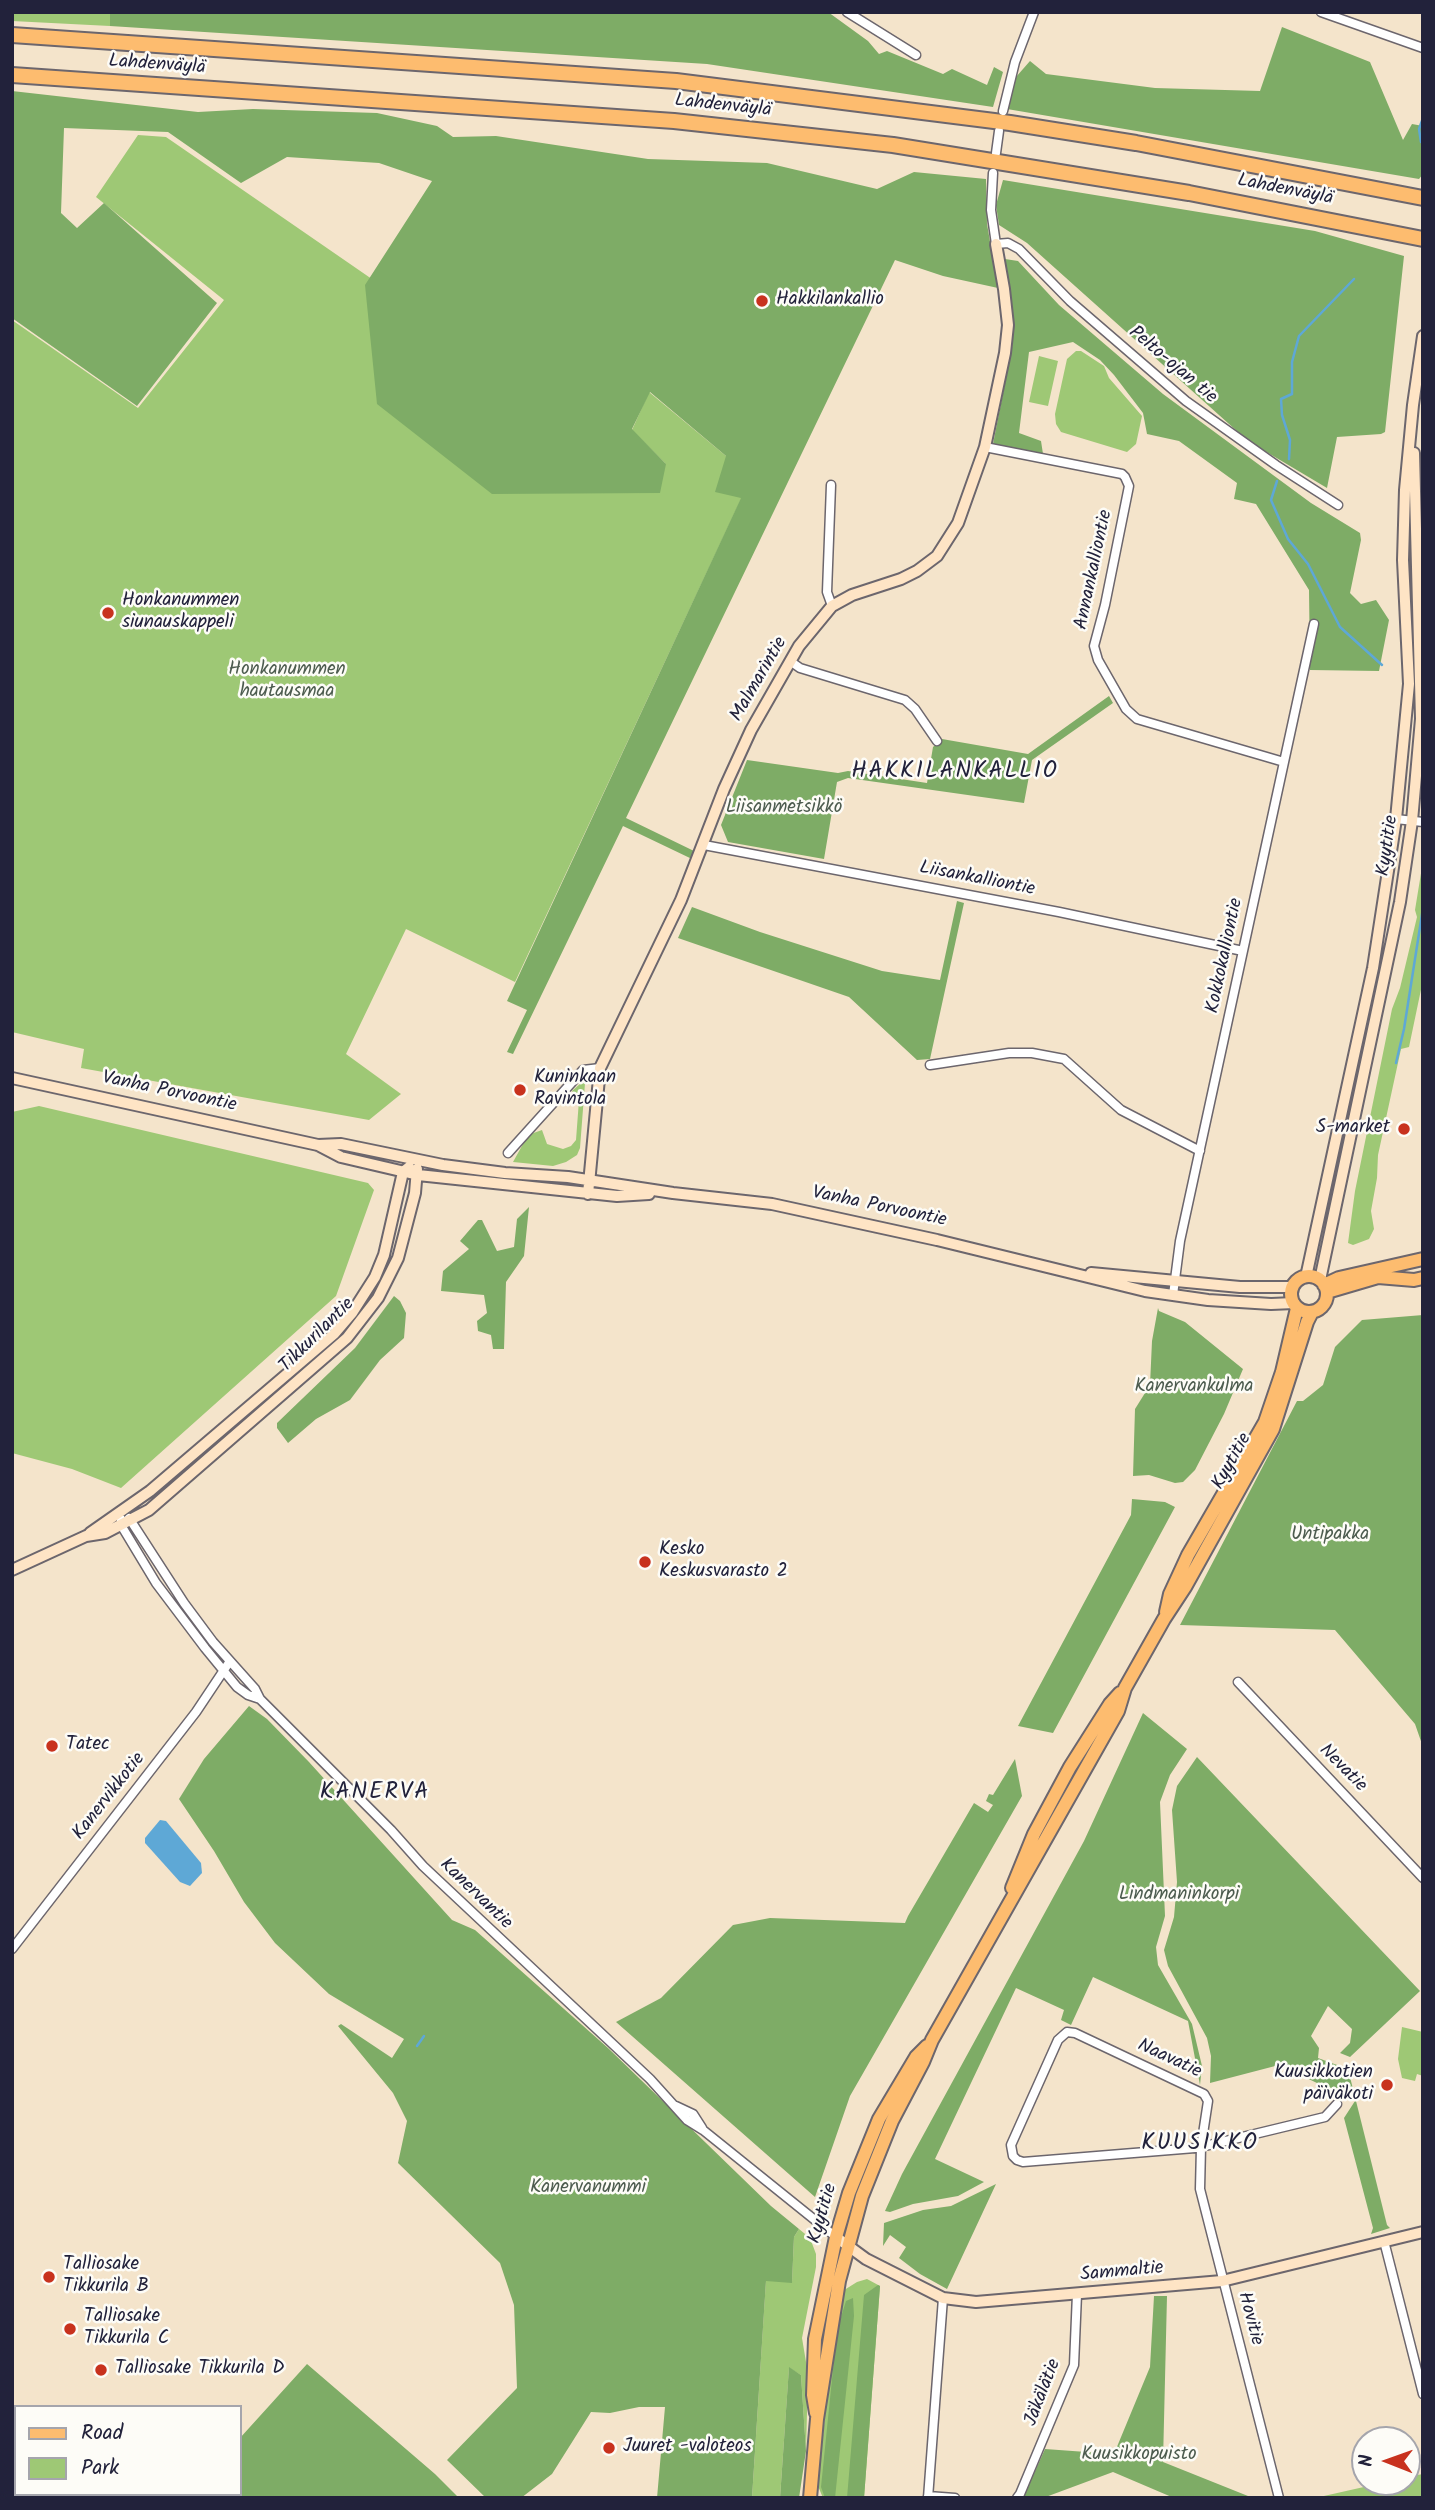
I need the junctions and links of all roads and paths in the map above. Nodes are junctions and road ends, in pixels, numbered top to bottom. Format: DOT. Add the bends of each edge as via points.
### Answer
graph roads {
  1 [pos="847,12"];
  2 [pos="1034,12"];
  3 [pos="1321,12"];
  4 [pos="12,35"];
  5 [pos="1423,48"];
  6 [pos="915,55"];
  7 [pos="12,75"];
  8 [pos="1003,111"];
  9 [pos="999,131"];
  10 [pos="996,153"];
  11 [pos="993,173"];
  12 [pos="1416,196"];
  13 [pos="1423,239"];
  14 [pos="996,244"];
  15 [pos="1423,336"];
  16 [pos="1413,408"];
  17 [pos="985,447"];
  18 [pos="831,485"];
  19 [pos="1338,505"];
  20 [pos="1420,556"];
  21 [pos="1403,560"];
  22 [pos="1420,570"];
  23 [pos="832,606"];
  24 [pos="1314,624"];
  25 [pos="790,661"];
  26 [pos="937,740"];
  27 [pos="1284,762"];
  28 [pos="1396,819"];
  29 [pos="1417,822"];
  30 [pos="704,845"];
  31 [pos="1243,951"];
  32 [pos="930,1065"];
  33 [pos="600,1068"];
  34 [pos="12,1078"];
  35 [pos="318,1145"];
  36 [pos="1200,1151"];
  37 [pos="508,1153"];
  38 [pos="415,1159"];
  39 [pos="404,1172"];
  40 [pos="418,1175"];
  41 [pos="589,1181"];
  42 [pos="673,1193"];
  43 [pos="588,1194"];
  44 [pos="1423,1259"];
  45 [pos="1075,1273"];
  46 [pos="1306,1277"];
  47 [pos="1423,1278"];
  48 [pos="1174,1282"];
  49 [pos="1324,1286"];
  50 [pos="1293,1287"];
  51 [pos="1173,1295"];
  52 [pos="1295,1305"];
  53 [pos="1312,1312"];
  54 [pos="121,1512"];
  55 [pos="127,1522"];
  56 [pos="89,1534"];
  57 [pos="12,1570"];
  58 [pos="1164,1619"];
  59 [pos="230,1661"];
  60 [pos="223,1672"];
  61 [pos="1238,1682"];
  62 [pos="260,1699"];
  63 [pos="1423,1878"];
  64 [pos="12,1949"];
  65 [pos="932,2040"];
  66 [pos="1337,2104"];
  67 [pos="1201,2147"];
  68 [pos="1423,2232"];
  69 [pos="836,2237"];
  70 [pos="1384,2241"];
  71 [pos="848,2245"];
  72 [pos="1222,2281"];
  73 [pos="1077,2294"];
  74 [pos="943,2298"];
  75 [pos="1423,2394"];
  76 [pos="817,2419"];
  77 [pos="928,2497"];
  78 [pos="810,2498"];
  79 [pos="955,2498"];
  80 [pos="1017,2498"];
  81 [pos="1279,2498"];
  1 -- 6 [label="street"];
  2 -- 8 [label="street"];
  3 -- 5 [label="street"];
  4 -- 12 [label="highway, Lahdenväylä" via="676,81 1136,142"];
  7 -- 13 [label="highway, Lahdenväylä" via="674,121 873,143 1189,192"];
  9 -- 10 [label="street"];
  11 -- 14 [label="street" via="990,211"];
  14 -- 17 [label="main road, Malmarintie" via="1008,325"];
  14 -- 19 [label="street, Pelto-ojan tie" via="1020,249 1070,301 1186,401"];
  15 -- 16 [label="main road, Kyytitie"];
  16 -- 20 [label="main road, Kyytitie"];
  16 -- 21 [label="main road, Kyytitie"];
  17 -- 23 [label="main road, Malmarintie" via="958,523 937,556 907,577"];
  17 -- 27 [label="street, Annankalliontie" via="1122,474 1127,479 1094,646 1098,660 1131,715 1138,719"];
  18 -- 23 [label="street" via="827,592"];
  20 -- 21 [label="street"];
  20 -- 22 [label="main road, Kyytitie"];
  21 -- 22 [label="street"];
  21 -- 28 [label="main road, Kyytitie" via="1409,684"];
  22 -- 29 [label="main road, Kyytitie"];
  23 -- 25 [label="main road, Malmarintie"];
  24 -- 27 [label="street, Kokkokalliontie"];
  25 -- 26 [label="street" via="905,700"];
  25 -- 30 [label="main road, Malmarintie" via="739,753"];
  27 -- 31 [label="street, Kokkokalliontie"];
  28 -- 29 [label="street"];
  28 -- 46 [label="main road, Kyytitie" via="1373,968"];
  29 -- 49 [label="main road, Kyytitie"];
  30 -- 31 [label="street, Liisankalliontie"];
  30 -- 33 [label="main road, Malmarintie"];
  31 -- 36 [label="street, Kokkokalliontie"];
  32 -- 36 [label="street" via="1009,1053 1064,1059 1121,1110"];
  33 -- 37 [label="street" via="583,1070"];
  33 -- 41 [label="main road, Malmarintie"];
  34 -- 35 [label="main road, Vanha Porvoontie"];
  35 -- 38 [label="main road, Vanha Porvoontie" via="341,1144"];
  35 -- 39 [label="main road, Vanha Porvoontie" via="341,1157"];
  36 -- 48 [label="street, Kokkokalliontie"];
  38 -- 39 [label="main road, Tikkurilantie"];
  38 -- 40 [label="main road, Tikkurilantie"];
  38 -- 41 [label="main road, Vanha Porvoontie"];
  39 -- 40 [label="main road, Vanha Porvoontie"];
  39 -- 54 [label="main road, Tikkurilantie" via="384,1255 366,1292 334,1334"];
  40 -- 43 [label="main road, Vanha Porvoontie"];
  40 -- 55 [label="main road, Tikkurilantie" via="398,1258 364,1318 228,1443 160,1501"];
  41 -- 42 [label="main road, Vanha Porvoontie"];
  41 -- 43 [label="main road, Malmarintie"];
  42 -- 43 [label="main road, Vanha Porvoontie"];
  42 -- 45 [label="main road, Vanha Porvoontie" via="772,1204"];
  44 -- 49 [label="main road" via="1339,1278"];
  45 -- 48 [label="main road, Vanha Porvoontie"];
  45 -- 51 [label="main road, Vanha Porvoontie"];
  46 -- 49 [label="main road"];
  46 -- 50 [label="main road"];
  47 -- 49 [label="main road" via="1378,1277"];
  48 -- 50 [label="main road, Vanha Porvoontie"];
  48 -- 51 [label="street, Kokkokalliontie"];
  49 -- 53 [label="main road" via="1324,1304"];
  50 -- 52 [label="main road"];
  51 -- 52 [label="main road, Vanha Porvoontie"];
  52 -- 53 [label="main road"];
  52 -- 58 [label="main road, Kyytitie" via="1282,1372 1265,1422 1188,1555"];
  53 -- 58 [label="main road, Kyytitie" via="1273,1429"];
  54 -- 55 [label="street"];
  54 -- 56 [label="main road, Tikkurilantie"];
  55 -- 56 [label="main road, Tikkurilantie"];
  55 -- 59 [label="street, Kanervantie"];
  55 -- 60 [label="street, Kanervantie" via="156,1583"];
  56 -- 57 [label="main road, Tikkurilantie"];
  58 -- 65 [label="main road, Kyytitie" via="1125,1688 1118,1711"];
  59 -- 60 [label="street, Kanervikkotie"];
  59 -- 62 [label="street, Kanervantie"];
  60 -- 62 [label="street, Kanervantie" via="248,1695"];
  60 -- 64 [label="street, Kanervikkotie"];
  61 -- 63 [label="street, Nevatie"];
  62 -- 69 [label="street, Kanervantie" via="438,1882 676,2106 688,2110 703,2130"];
  65 -- 69 [label="main road, Kyytitie" via="916,2057 879,2119"];
  65 -- 71 [label="main road, Kyytitie" via="877,2159"];
  66 -- 67 [label="street" via="1325,2117"];
  67 -- 67 [label="street, Naavatie" via="1209,2101 1204,2094 1068,2032 1058,2040 1011,2151 1023,2162"];
  67 -- 72 [label="street, Hovitie" via="1199,2189"];
  68 -- 70 [label="main road, Sammaltie"];
  69 -- 71 [label="main road, Sammaltie"];
  69 -- 76 [label="main road, Kyytitie" via="816,2339 813,2395"];
  70 -- 72 [label="main road, Sammaltie"];
  70 -- 75 [label="street"];
  71 -- 74 [label="main road, Sammaltie"];
  71 -- 76 [label="main road, Kyytitie"];
  72 -- 73 [label="main road, Sammaltie"];
  72 -- 81 [label="street, Hovitie"];
  73 -- 74 [label="main road, Sammaltie" via="976,2302"];
  73 -- 80 [label="street, Jäkälätie" via="1074,2365"];
  74 -- 77 [label="street"];
  76 -- 78 [label="main road, Kyytitie"];
  77 -- 79 [label="street"];
}
